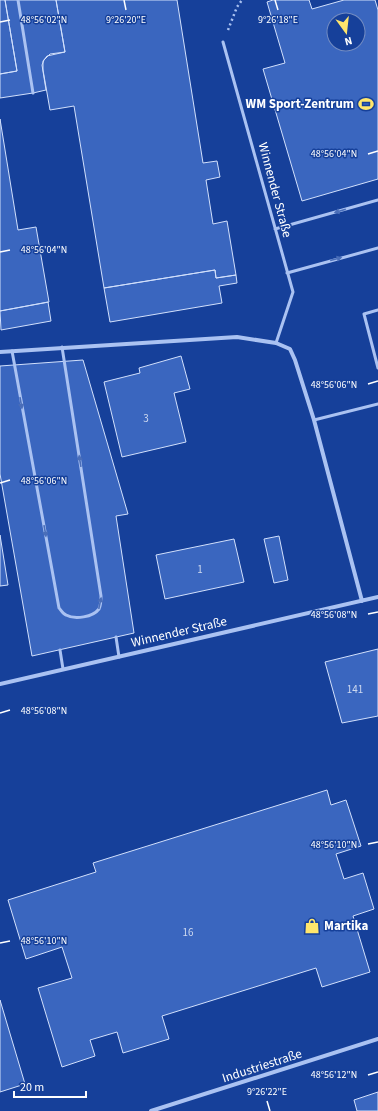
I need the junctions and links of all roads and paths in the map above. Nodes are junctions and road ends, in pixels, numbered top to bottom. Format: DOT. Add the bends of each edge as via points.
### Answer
graph roads {
  1 [pos="18,0"];
  2 [pos="242,0"];
  3 [pos="223,42"];
  4 [pos="33,93"];
  5 [pos="378,200"];
  6 [pos="275,229"];
  7 [pos="378,248"];
  8 [pos="287,273"];
  9 [pos="378,310"];
  10 [pos="276,343"];
  11 [pos="62,347"];
  12 [pos="12,351"];
  13 [pos="0,352"];
  14 [pos="378,368"];
  15 [pos="378,404"];
  16 [pos="314,420"];
  17 [pos="378,597"];
  18 [pos="362,601"];
  19 [pos="116,637"];
  20 [pos="60,650"];
  21 [pos="119,657"];
  22 [pos="63,669"];
  23 [pos="0,684"];
  24 [pos="378,1039"];
  25 [pos="151,1111"];
  1 -- 4 [label="lane"];
  2 -- 3 [label="path"];
  3 -- 6 [label="lane, Winnender Straße"];
  5 -- 6 [label="lane, one-way"];
  6 -- 8 [label="lane, Winnender Straße"];
  8 -- 7 [label="lane, one-way"];
  8 -- 10 [label="lane, Winnender Straße" via="293,292"];
  9 -- 14 [label="lane" via="364,314"];
  10 -- 11 [label="street" via="237,337"];
  10 -- 16 [label="street" via="290,349"];
  11 -- 12 [label="street"];
  12 -- 11 [label="lane, one-way" via="59,608 65,615 83,617 98,610 101,596"];
  12 -- 13 [label="street"];
  15 -- 16 [label="lane"];
  16 -- 18 [label="street"];
  17 -- 18 [label="street, Winnender Straße"];
  18 -- 21 [label="street, Winnender Straße"];
  19 -- 21 [label="lane"];
  20 -- 22 [label="lane"];
  21 -- 22 [label="street, Winnender Straße"];
  22 -- 23 [label="street, Winnender Straße"];
  24 -- 25 [label="street, Industriestraße"];
}
